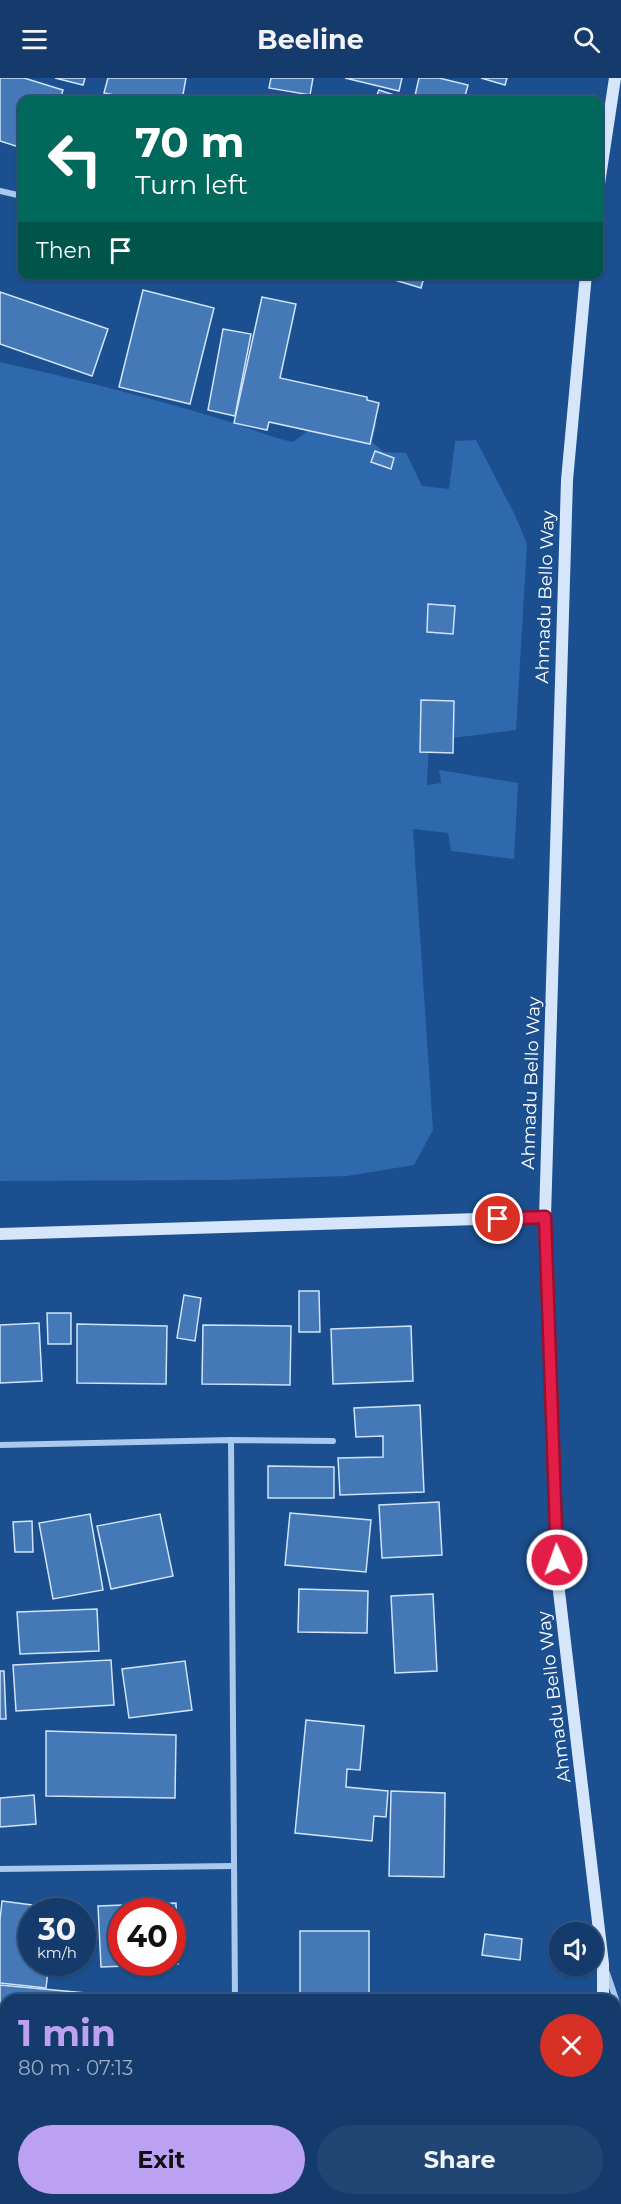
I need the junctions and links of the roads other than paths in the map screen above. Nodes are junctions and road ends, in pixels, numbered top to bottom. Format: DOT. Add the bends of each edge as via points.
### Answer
graph roads {
  1 [pos="615,78"];
  2 [pos="603,157"];
  3 [pos="0,191"];
  4 [pos="18,195"];
  5 [pos="586,279"];
  6 [pos="545,1217"];
  7 [pos="0,1234"];
  8 [pos="231,1440"];
  9 [pos="333,1441"];
  10 [pos="0,1445"];
  11 [pos="233,1866"];
  12 [pos="0,1869"];
  13 [pos="598,1922"];
  14 [pos="603,1964"];
  15 [pos="603,1976"];
  16 [pos="235,1994"];
  17 [pos="603,1994"];
  18 [pos="614,1994"];
  1 -- 2 [label="street"];
  3 -- 4 [label="street"];
  5 -- 6 [label="street, Ahmadu Bello Way" via="567,480"];
  6 -- 7 [label="street"];
  6 -- 13 [label="street, Ahmadu Bello Way" via="558,1583"];
  8 -- 9 [label="street"];
  8 -- 10 [label="street"];
  8 -- 11 [label="street"];
  11 -- 12 [label="street"];
  11 -- 16 [label="street"];
  14 -- 18 [label="street"];
  15 -- 17 [label="street, Ahmadu Bello Way"];
}
